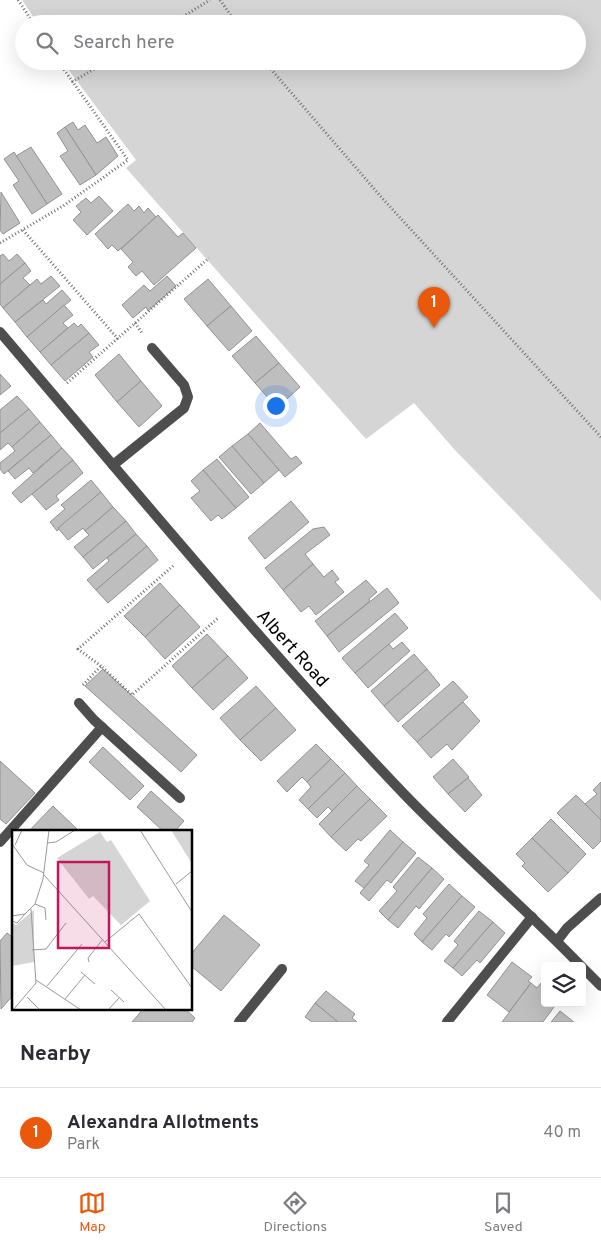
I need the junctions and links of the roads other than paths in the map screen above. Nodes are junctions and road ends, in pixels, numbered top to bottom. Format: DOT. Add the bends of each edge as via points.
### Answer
graph roads {
  1 [pos="0,332"];
  2 [pos="152,348"];
  3 [pos="113,466"];
  4 [pos="79,703"];
  5 [pos="102,727"];
  6 [pos="180,798"];
  7 [pos="0,842"];
  8 [pos="601,898"];
  9 [pos="532,917"];
  10 [pos="557,941"];
  11 [pos="578,962"];
  12 [pos="282,969"];
  13 [pos="586,970"];
  14 [pos="601,986"];
  15 [pos="239,1022"];
  16 [pos="447,1022"];
  1 -- 3 [label="street, Albert Road"];
  2 -- 3 [label="street" via="184,386 188,397 184,408"];
  3 -- 9 [label="street, Albert Road" via="233,605 406,796"];
  4 -- 5 [label="street"];
  5 -- 6 [label="street"];
  5 -- 7 [label="street"];
  8 -- 10 [label="street"];
  9 -- 10 [label="street, Albert Road"];
  9 -- 16 [label="street"];
  10 -- 11 [label="street, Albert Road"];
  12 -- 15 [label="street"];
  13 -- 14 [label="street, Albert Road"];
}
